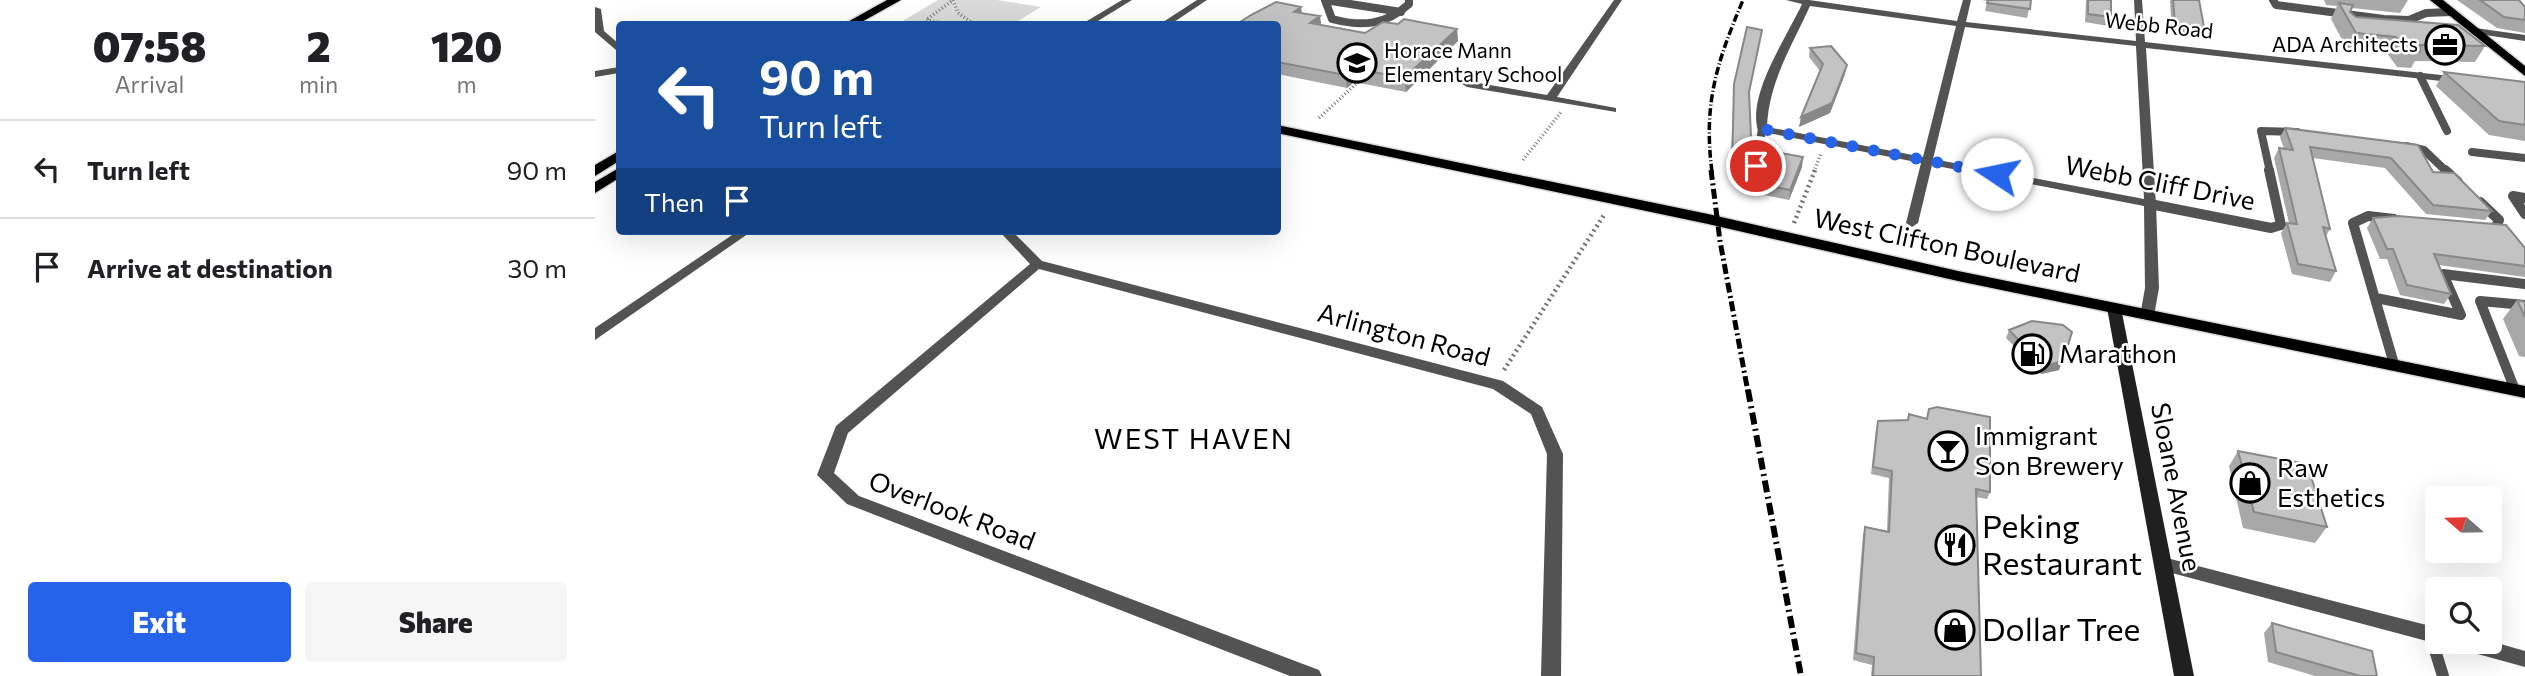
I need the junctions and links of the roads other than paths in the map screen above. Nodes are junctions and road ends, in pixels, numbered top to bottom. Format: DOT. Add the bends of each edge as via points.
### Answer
graph roads {
  1 [pos="607,0"];
  2 [pos="895,0"];
  3 [pos="1128,0"];
  4 [pos="1203,0"];
  5 [pos="1325,0"];
  6 [pos="1409,0"];
  7 [pos="1618,0"];
  8 [pos="1790,0"];
  9 [pos="1967,0"];
  10 [pos="2138,0"];
  11 [pos="2273,0"];
  12 [pos="2436,0"];
  13 [pos="1807,3"];
  14 [pos="595,10"];
  15 [pos="1401,12"];
  16 [pos="2451,12"];
  17 [pos="856,21"];
  18 [pos="1092,21"];
  19 [pos="1170,21"];
  20 [pos="1962,24"];
  21 [pos="2473,35"];
  22 [pos="2525,38"];
  23 [pos="2141,43"];
  24 [pos="616,45"];
  25 [pos="616,70"];
  26 [pos="2525,72"];
  27 [pos="595,74"];
  28 [pos="2420,76"];
  29 [pos="2472,82"];
  30 [pos="1467,84"];
  31 [pos="1550,99"];
  32 [pos="1612,110"];
  33 [pos="1762,129"];
  34 [pos="1281,130"];
  35 [pos="2447,131"];
  36 [pos="2308,134"];
  37 [pos="2399,145"];
  38 [pos="2472,152"];
  39 [pos="616,157"];
  40 [pos="2525,158"];
  41 [pos="1926,160"];
  42 [pos="1756,166"];
  43 [pos="595,172"];
  44 [pos="616,174"];
  45 [pos="595,189"];
  46 [pos="2466,189"];
  47 [pos="2474,197"];
  48 [pos="2525,198"];
  49 [pos="2150,204"];
  50 [pos="2525,214"];
  51 [pos="2405,220"];
  52 [pos="2499,220"];
  53 [pos="1912,223"];
  54 [pos="2481,228"];
  55 [pos="2507,230"];
  56 [pos="740,235"];
  57 [pos="1009,235"];
  58 [pos="1037,264"];
  59 [pos="2525,284"];
  60 [pos="2376,298"];
  61 [pos="2525,305"];
  62 [pos="2114,308"];
  63 [pos="2147,316"];
  64 [pos="595,335"];
  65 [pos="2394,364"];
  66 [pos="2520,391"];
  67 [pos="2164,564"];
  68 [pos="2425,633"];
  69 [pos="2502,653"];
  70 [pos="2438,654"];
  71 [pos="2525,659"];
  72 [pos="1312,676"];
  73 [pos="1551,676"];
  74 [pos="2184,676"];
  75 [pos="2443,676"];
  1 -- 14 [label="street"];
  2 -- 17 [label="main road"];
  3 -- 18 [label="street"];
  4 -- 19 [label="street"];
  5 -- 15 [label="lane"];
  5 -- 15 [label="lane" via="1332,19 1365,25 1388,21"];
  6 -- 15 [label="lane"];
  7 -- 31 [label="street"];
  8 -- 13 [label="street, Webb Road"];
  9 -- 20 [label="street"];
  10 -- 23 [label="street"];
  11 -- 16 [label="lane" via="2276,5 2384,19 2409,20 2426,13"];
  12 -- 16 [label="main road"];
  13 -- 20 [label="street, Webb Road"];
  13 -- 33 [label="street" via="1767,83"];
  14 -- 24 [label="street" via="600,32"];
  16 -- 21 [label="main road"];
  20 -- 23 [label="street, Webb Road"];
  20 -- 41 [label="street"];
  21 -- 22 [label="street"];
  21 -- 26 [label="main road"];
  23 -- 28 [label="street, Webb Road"];
  23 -- 49 [label="street"];
  25 -- 27 [label="street"];
  28 -- 29 [label="street, Webb Road"];
  28 -- 35 [label="lane"];
  30 -- 31 [label="street"];
  31 -- 32 [label="street"];
  33 -- 41 [label="street, Webb Cliff Drive"];
  33 -- 42 [label="lane"];
  34 -- 62 [label="main road, West Clifton Boulevard"];
  36 -- 49 [label="lane, Webb Cliff Drive" via="2261,131 2281,225 2271,228"];
  37 -- 46 [label="lane" via="2424,150"];
  38 -- 40 [label="lane"];
  39 -- 43 [label="main road"];
  41 -- 49 [label="street, Webb Cliff Drive"];
  41 -- 53 [label="street"];
  44 -- 45 [label="main road"];
  47 -- 52 [label="lane"];
  48 -- 50 [label="lane" via="2513,197"];
  49 -- 63 [label="street" via="2152,288"];
  51 -- 60 [label="lane" via="2368,216 2353,223"];
  52 -- 54 [label="lane" via="2495,229"];
  52 -- 55 [label="lane"];
  56 -- 64 [label="street"];
  57 -- 58 [label="street"];
  58 -- 72 [label="street, Overlook Road" via="841,429 825,475 853,500"];
  58 -- 73 [label="street, Arlington Road" via="1498,385 1537,411 1555,454"];
  59 -- 60 [label="lane" via="2443,274 2461,315"];
  60 -- 65 [label="lane"];
  61 -- 66 [label="lane" via="2480,300"];
  62 -- 63 [label="main road, West Clifton Boulevard"];
  62 -- 67 [label="main road, Sloane Avenue"];
  63 -- 65 [label="main road, West Clifton Boulevard"];
  65 -- 66 [label="main road, West Clifton Boulevard"];
  67 -- 68 [label="street"];
  67 -- 74 [label="main road, Sloane Avenue"];
  69 -- 71 [label="street"];
  70 -- 75 [label="lane"];
}
